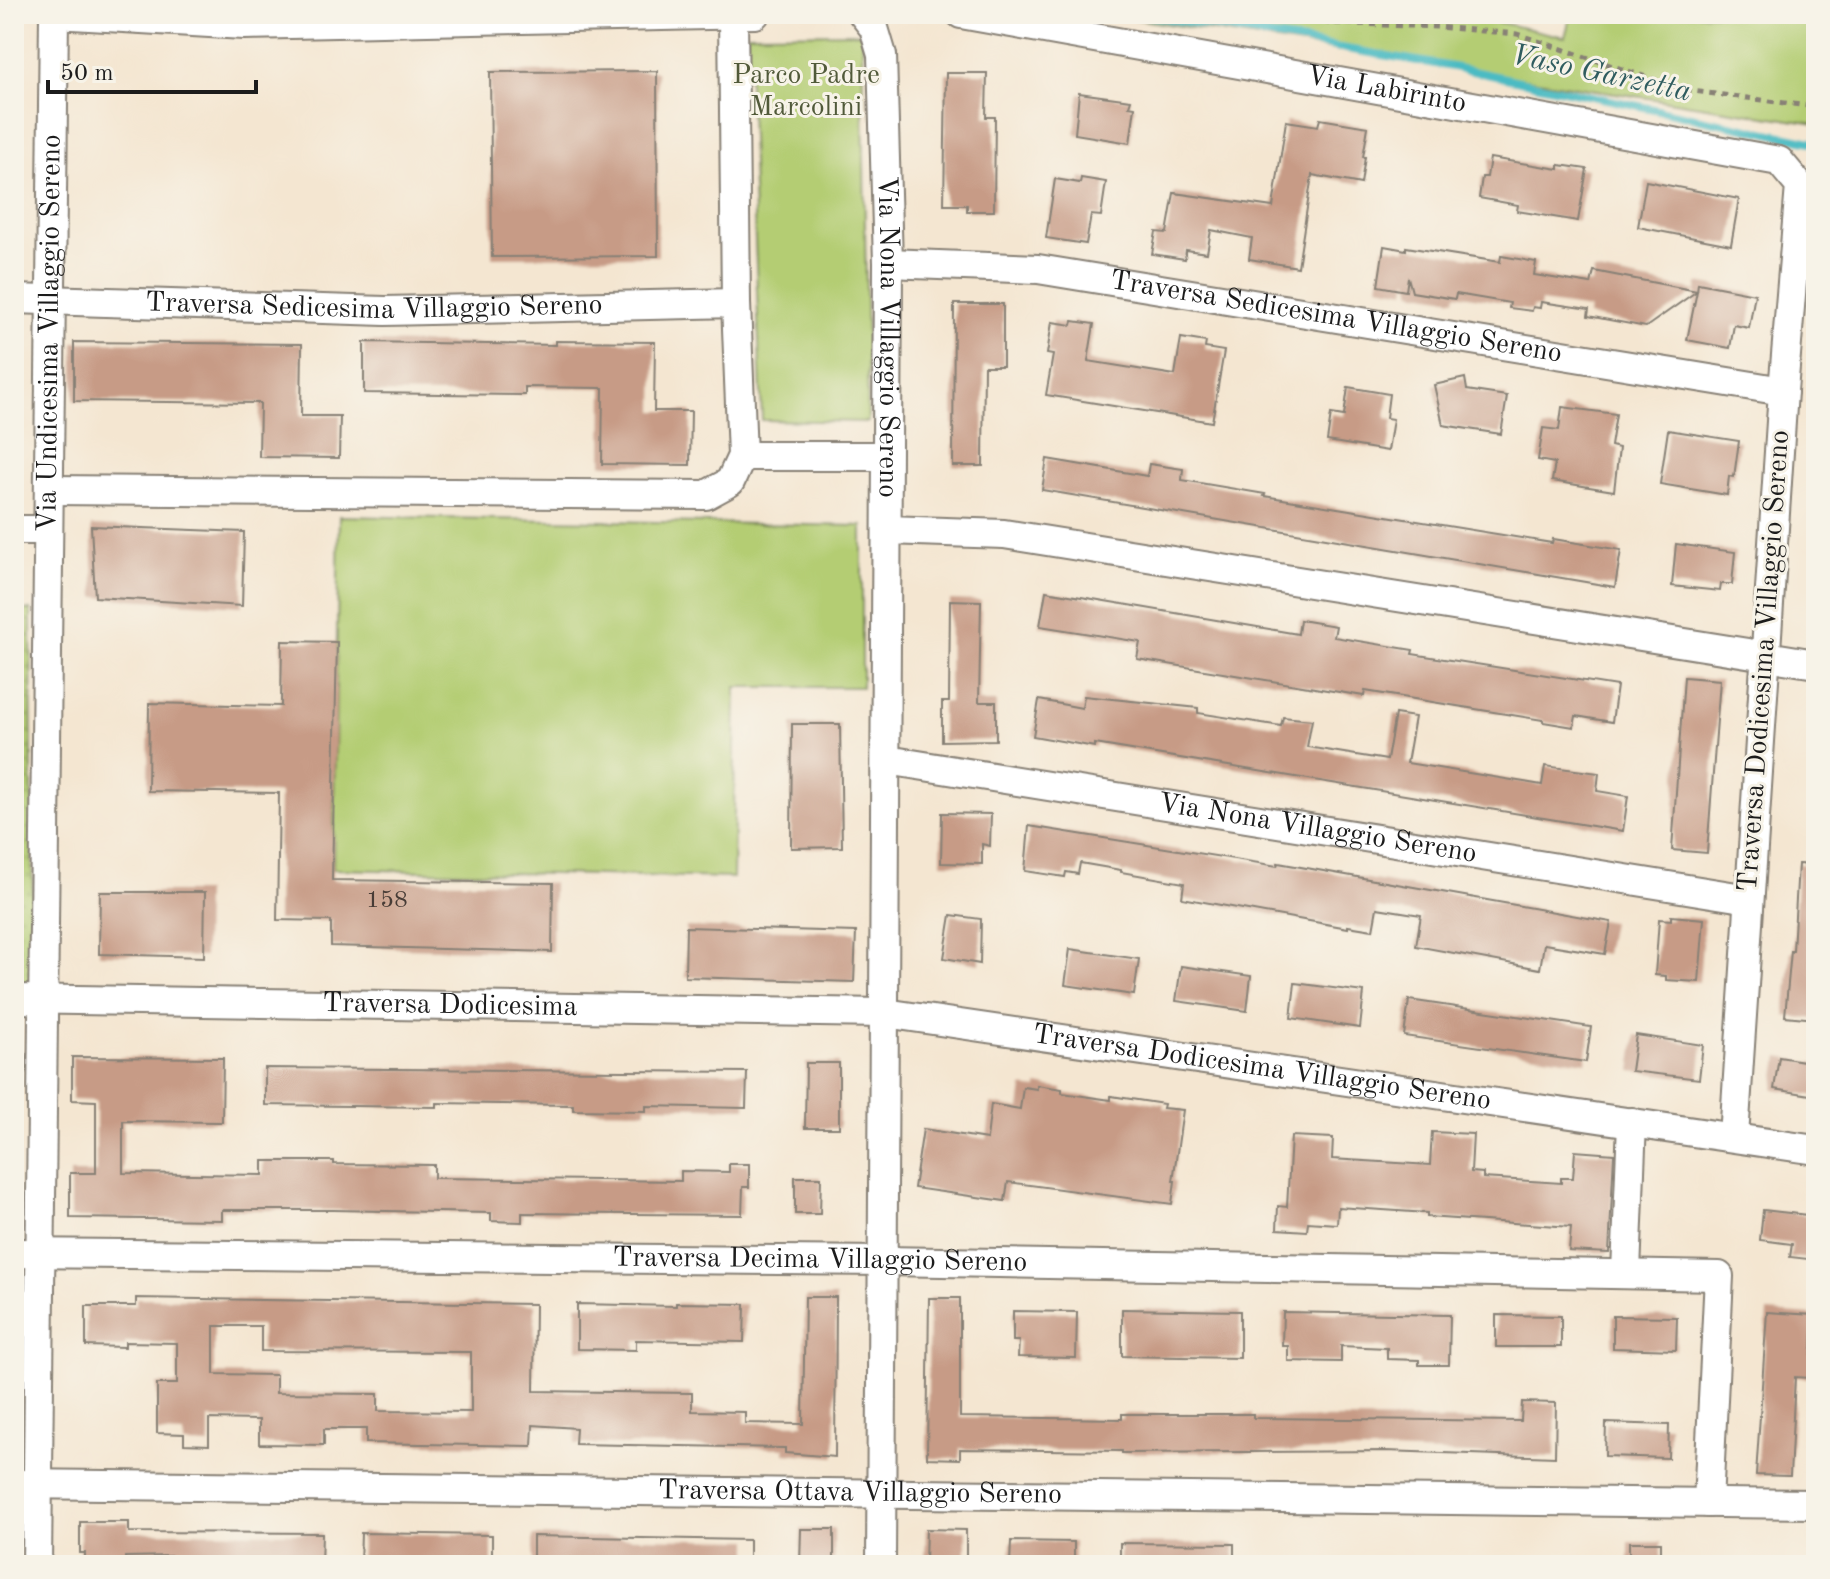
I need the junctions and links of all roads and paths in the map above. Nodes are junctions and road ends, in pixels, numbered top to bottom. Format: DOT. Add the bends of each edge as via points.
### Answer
graph roads {
  1 [pos="55,14"];
  2 [pos="740,14"];
  3 [pos="863,14"];
  4 [pos="961,14"];
  5 [pos="1288,14"];
  6 [pos="1816,107"];
  7 [pos="1800,186"];
  8 [pos="888,263"];
  9 [pos="14,299"];
  10 [pos="49,300"];
  11 [pos="736,303"];
  12 [pos="1783,391"];
  13 [pos="742,456"];
  14 [pos="886,456"];
  15 [pos="50,490"];
  16 [pos="14,530"];
  17 [pos="48,530"];
  18 [pos="887,530"];
  19 [pos="1767,655"];
  20 [pos="1816,664"];
  21 [pos="887,760"];
  22 [pos="1749,899"];
  23 [pos="14,999"];
  24 [pos="45,999"];
  25 [pos="885,1013"];
  26 [pos="1632,1122"];
  27 [pos="1734,1137"];
  28 [pos="1816,1150"];
  29 [pos="27,1253"];
  30 [pos="884,1261"];
  31 [pos="1626,1272"];
  32 [pos="26,1484"];
  33 [pos="883,1495"];
  34 [pos="1708,1503"];
  35 [pos="1816,1504"];
  36 [pos="37,1565"];
  37 [pos="881,1565"];
  1 -- 2 [label="street" via="244,25"];
  1 -- 10 [label="street, Via Undicesima Villaggio Sereno"];
  2 -- 11 [label="street"];
  3 -- 8 [label="street, Via Nona Villaggio Sereno" via="874,28 882,55"];
  4 -- 7 [label="street, Via Labirinto" via="1779,161"];
  5 -- 6 [label="path" via="1328,23 1517,34 1685,90"];
  7 -- 12 [label="street, Traversa Dodicesima Villaggio Sereno"];
  8 -- 12 [label="street, Traversa Sedicesima Villaggio Sereno" via="1038,269"];
  8 -- 14 [label="street, Via Nona Villaggio Sereno"];
  9 -- 10 [label="street, Traversa Sedicesima Villaggio Sereno"];
  10 -- 11 [label="street, Traversa Sedicesima Villaggio Sereno" via="385,311"];
  10 -- 15 [label="street, Via Undicesima Villaggio Sereno"];
  11 -- 13 [label="street"];
  12 -- 19 [label="street, Traversa Dodicesima Villaggio Sereno"];
  13 -- 14 [label="street"];
  13 -- 15 [label="street" via="730,482 706,495"];
  14 -- 18 [label="street, Via Nona Villaggio Sereno"];
  15 -- 17 [label="street, Via Undicesima Villaggio Sereno"];
  16 -- 17 [label="street"];
  17 -- 24 [label="street, Via Undicesima Villaggio Sereno"];
  18 -- 19 [label="street" via="1004,534"];
  18 -- 21 [label="street, Via Nona Villaggio Sereno"];
  19 -- 20 [label="street"];
  19 -- 22 [label="street, Traversa Dodicesima Villaggio Sereno"];
  21 -- 22 [label="street, Via Nona Villaggio Sereno"];
  21 -- 25 [label="street, Via Nona Villaggio Sereno"];
  22 -- 27 [label="street, Traversa Dodicesima Villaggio Sereno"];
  23 -- 24 [label="street, Traversa Dodicesima"];
  24 -- 25 [label="street, Traversa Dodicesima"];
  24 -- 29 [label="street, Via Undicesima Villaggio Sereno"];
  25 -- 26 [label="street, Traversa Dodicesima Villaggio Sereno"];
  25 -- 30 [label="street, Via Nona Villaggio Sereno"];
  26 -- 27 [label="street, Traversa Dodicesima Villaggio Sereno"];
  26 -- 31 [label="street"];
  27 -- 28 [label="street, Traversa Dodicesima Villaggio Sereno"];
  29 -- 30 [label="street, Traversa Decima Villaggio Sereno"];
  29 -- 32 [label="street, Via Undicesima Villaggio Sereno"];
  30 -- 31 [label="street, Traversa Decima Villaggio Sereno"];
  30 -- 33 [label="street, Via Nona Villaggio Sereno"];
  31 -- 34 [label="street, Traversa Decima Villaggio Sereno" via="1719,1276"];
  32 -- 33 [label="street, Traversa Ottava Villaggio Sereno"];
  32 -- 36 [label="street, Via Undicesima Villaggio Sereno"];
  33 -- 34 [label="street, Traversa Ottava Villaggio Sereno"];
  33 -- 37 [label="street, Via Nona Villaggio Sereno"];
  34 -- 35 [label="street, Traversa Ottava Villaggio Sereno"];
}
